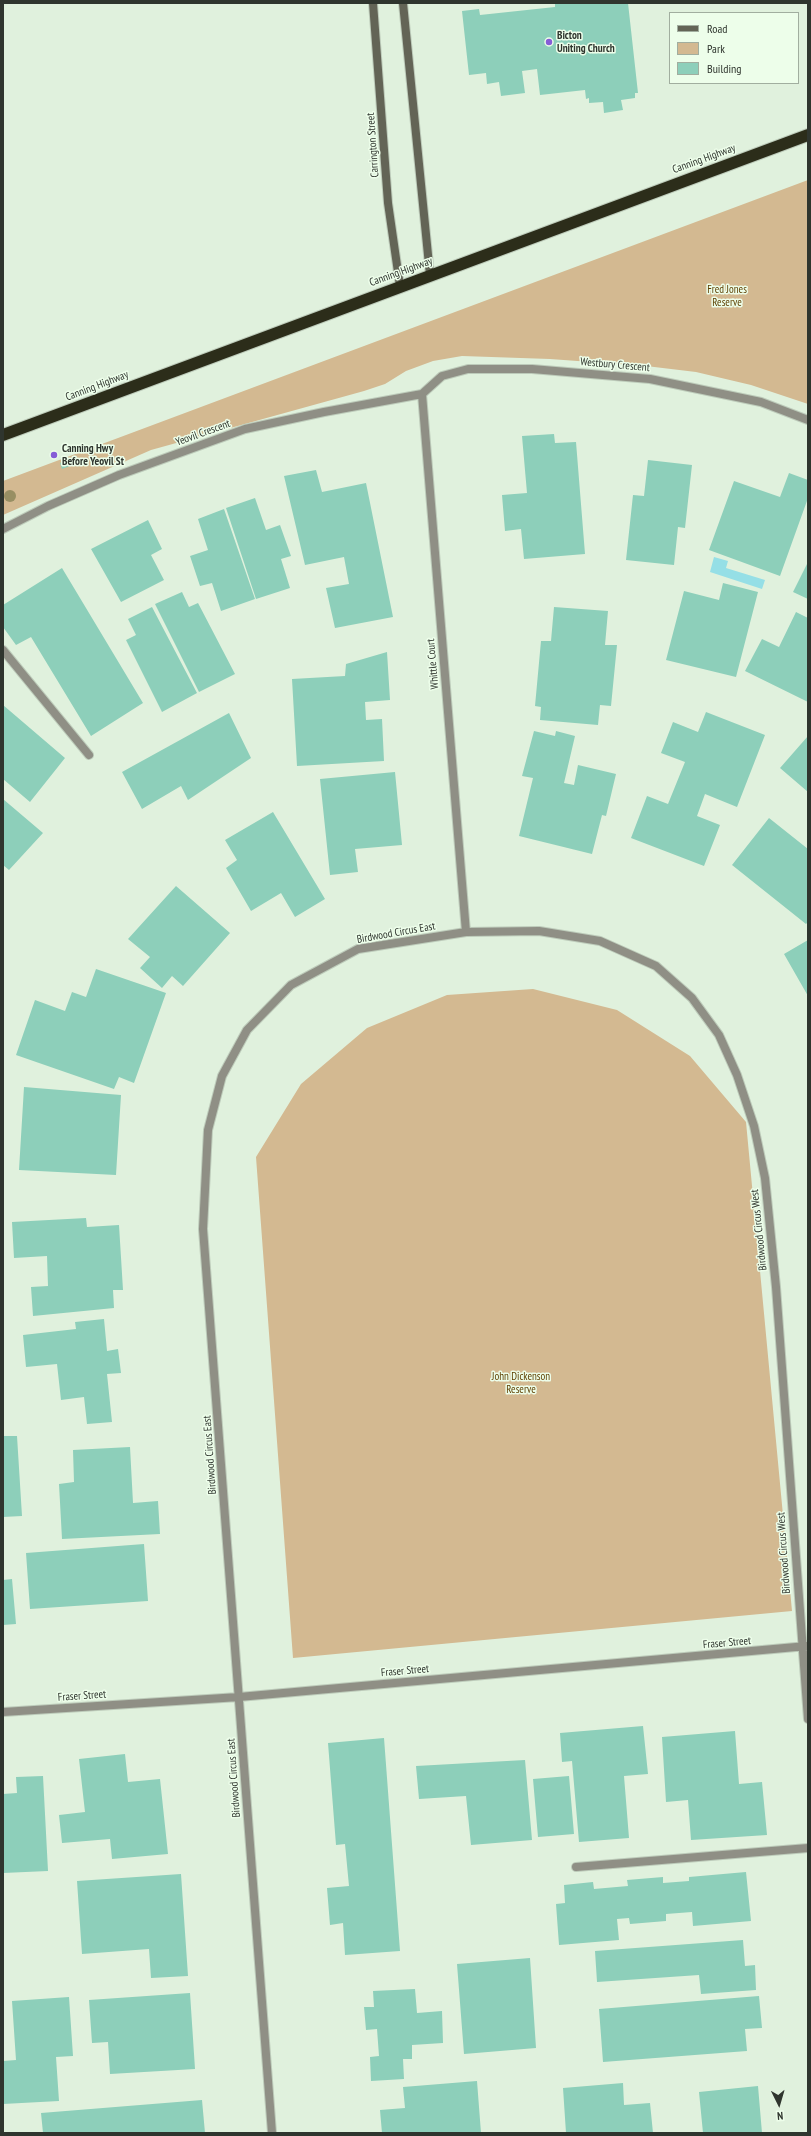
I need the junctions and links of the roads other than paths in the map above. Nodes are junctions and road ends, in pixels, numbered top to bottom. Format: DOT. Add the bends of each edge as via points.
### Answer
graph roads {
  1 [pos="373,3"];
  2 [pos="403,3"];
  3 [pos="808,135"];
  4 [pos="430,275"];
  5 [pos="400,286"];
  6 [pos="422,394"];
  7 [pos="808,420"];
  8 [pos="3,435"];
  9 [pos="3,528"];
  10 [pos="3,650"];
  11 [pos="89,755"];
  12 [pos="466,932"];
  13 [pos="805,1647"];
  14 [pos="239,1697"];
  15 [pos="3,1712"];
  16 [pos="808,1719"];
  17 [pos="808,1848"];
  18 [pos="576,1867"];
  19 [pos="272,2133"];
  1 -- 5 [label="main road, Carrington Street" via="388,203"];
  2 -- 4 [label="main road"];
  3 -- 4 [label="highway, Canning Highway"];
  4 -- 5 [label="highway, Canning Highway"];
  5 -- 8 [label="highway, Canning Highway"];
  6 -- 7 [label="street, Westbury Crescent" via="442,376 468,369 532,369 650,379 762,402"];
  6 -- 9 [label="street, Yeovil Crescent" via="245,429 119,475"];
  6 -- 12 [label="street, Whittle Court"];
  10 -- 11 [label="street"];
  12 -- 13 [label="street, Birdwood Circus West" via="539,931 600,941 656,966 692,998 719,1035 738,1075 754,1126 765,1178"];
  12 -- 14 [label="street, Birdwood Circus East" via="358,949 291,985 247,1030 222,1076 208,1130 203,1230"];
  13 -- 14 [label="street, Fraser Street"];
  13 -- 16 [label="street, Birdwood Circus West"];
  14 -- 15 [label="street, Fraser Street"];
  14 -- 19 [label="street, Birdwood Circus East"];
  17 -- 18 [label="street"];
}
